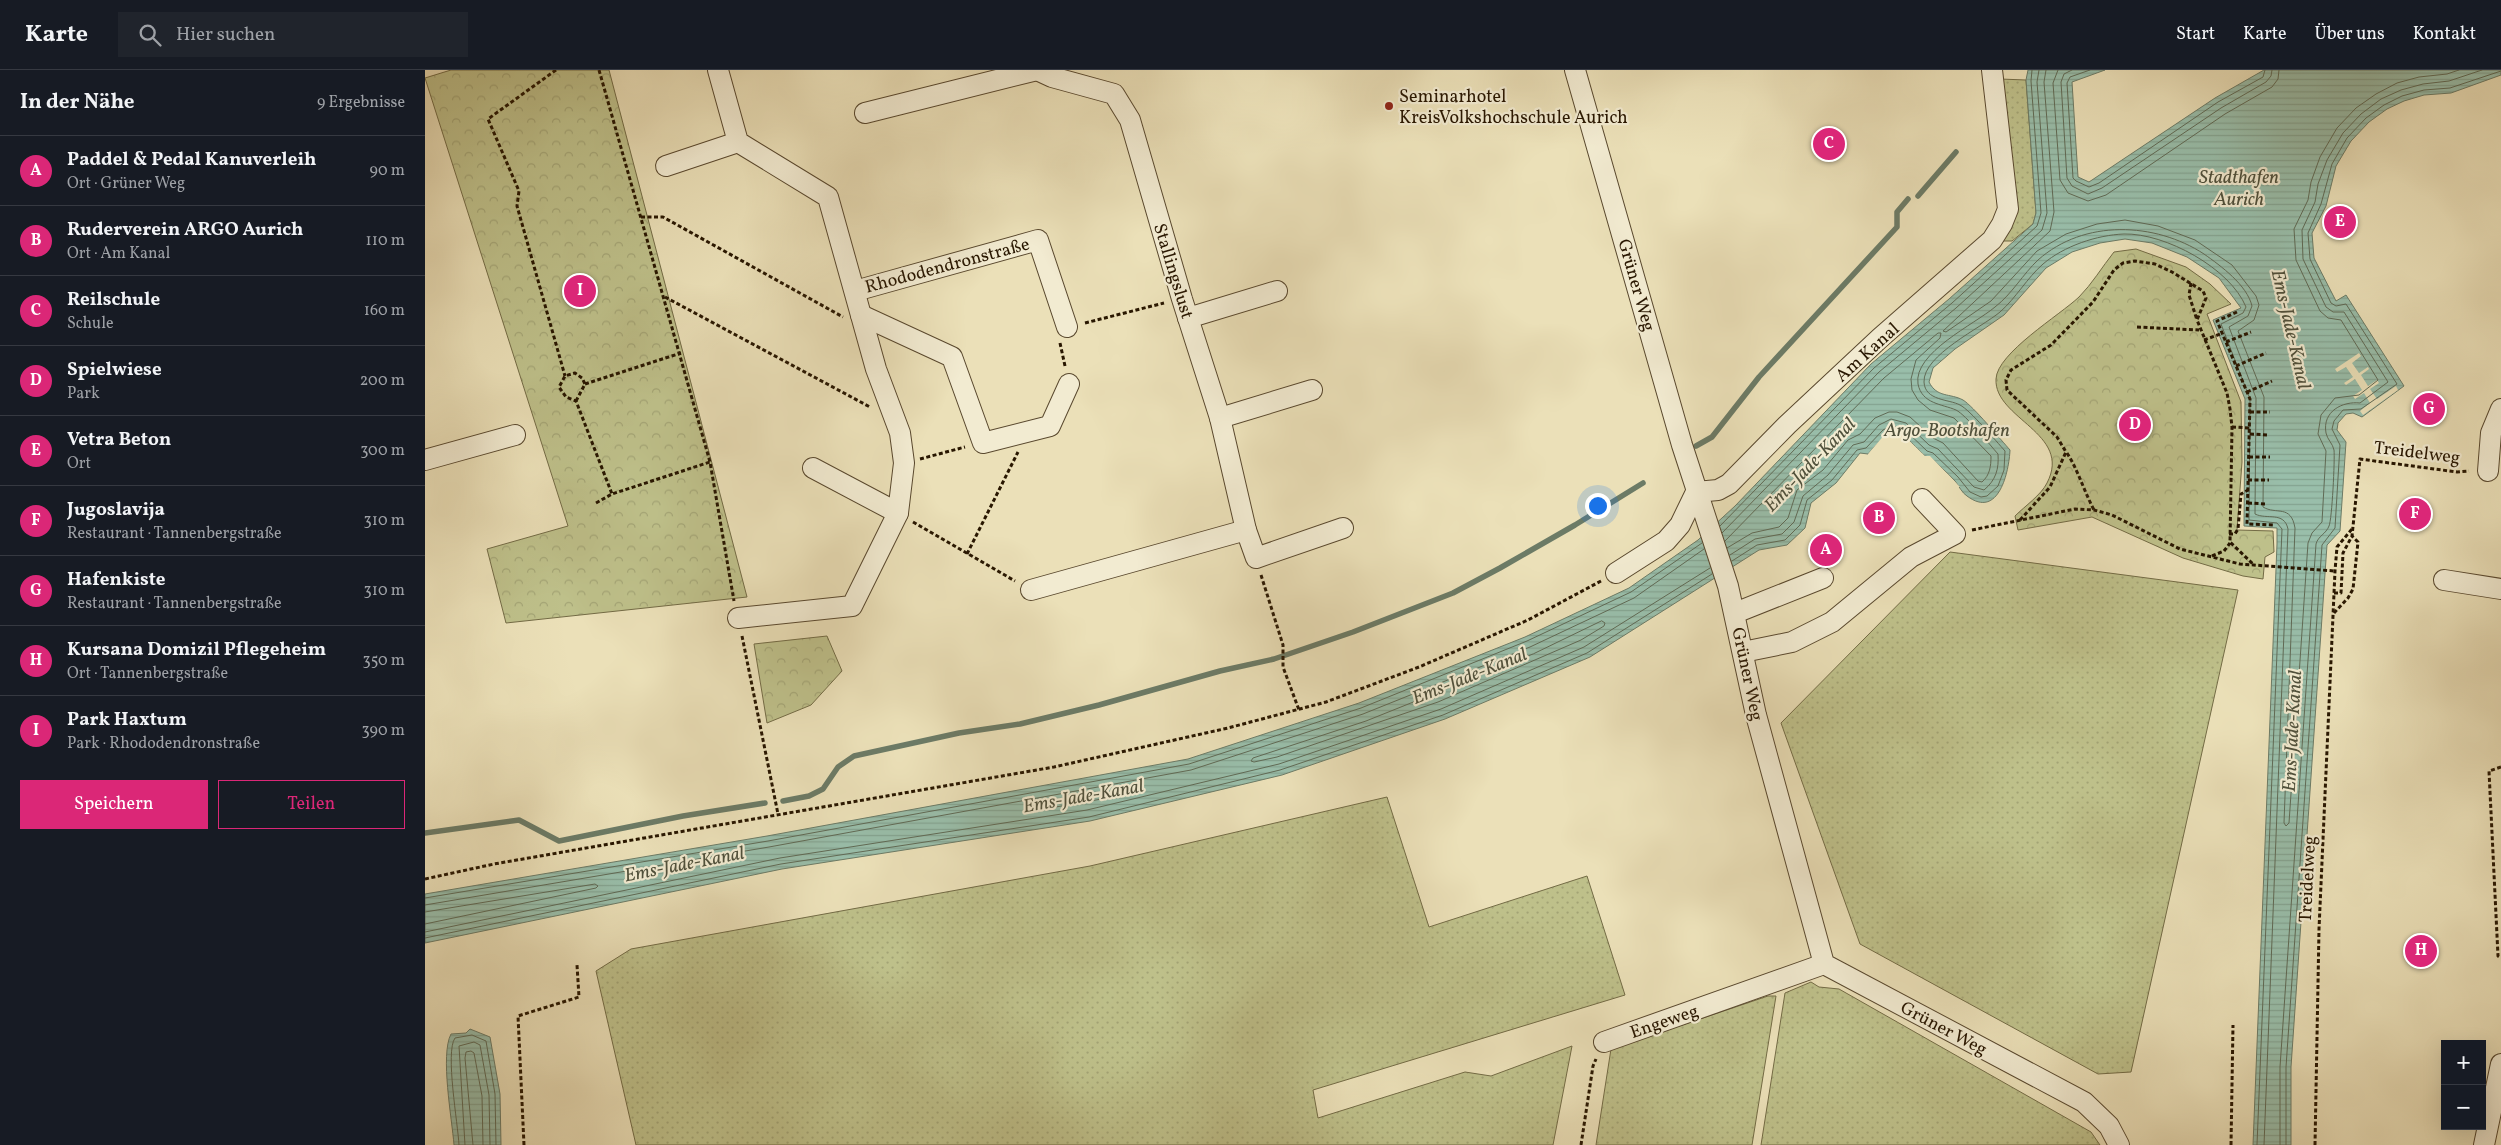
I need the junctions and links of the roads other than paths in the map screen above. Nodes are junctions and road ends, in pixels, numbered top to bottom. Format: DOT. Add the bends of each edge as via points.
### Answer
graph roads {
  1 [pos="718,70"];
  2 [pos="1037,70"];
  3 [pos="1575,70"];
  4 [pos="1992,70"];
  5 [pos="865,112"];
  6 [pos="737,142"];
  7 [pos="666,166"];
  8 [pos="855,291"];
  9 [pos="1277,291"];
  10 [pos="1188,318"];
  11 [pos="863,322"];
  12 [pos="1066,324"];
  13 [pos="1069,384"];
  14 [pos="1312,390"];
  15 [pos="2501,409"];
  16 [pos="1220,418"];
  17 [pos="515,435"];
  18 [pos="425,460"];
  19 [pos="813,468"];
  20 [pos="2489,471"];
  21 [pos="1696,492"];
  22 [pos="1922,499"];
  23 [pos="898,513"];
  24 [pos="1343,528"];
  25 [pos="1246,530"];
  26 [pos="1616,572"];
  27 [pos="1823,578"];
  28 [pos="2444,580"];
  29 [pos="2501,589"];
  30 [pos="1031,590"];
  31 [pos="1735,613"];
  32 [pos="738,618"];
  33 [pos="1743,652"];
  34 [pos="1824,964"];
  35 [pos="1603,1042"];
  36 [pos="2501,1064"];
  37 [pos="2498,1094"];
  38 [pos="2119,1145"];
  39 [pos="2484,1145"];
  1 -- 6 [label="street"];
  2 -- 5 [label="street"];
  2 -- 10 [label="street, Stallingslust" via="1051,77 1115,94 1130,120"];
  3 -- 21 [label="street, Grüner Weg"];
  4 -- 21 [label="street, Am Kanal" via="2008,209 1991,240 1787,424 1729,484 1718,490"];
  6 -- 7 [label="street"];
  6 -- 8 [label="street, Rhododendronstraße" via="828,197"];
  8 -- 11 [label="street, Rhododendronstraße"];
  8 -- 12 [label="street, Rhododendronstraße" via="1038,240"];
  9 -- 10 [label="street"];
  10 -- 16 [label="street, Stallingslust"];
  11 -- 13 [label="street, Rhododendronstraße" via="952,357 983,443 1049,426"];
  11 -- 23 [label="street, Rhododendronstraße" via="876,369 898,427 905,462"];
  14 -- 16 [label="street"];
  15 -- 20 [label="street" via="2491,433"];
  16 -- 25 [label="street, Stallingslust"];
  17 -- 18 [label="street"];
  19 -- 23 [label="street"];
  21 -- 26 [label="street" via="1680,525 1666,540"];
  21 -- 31 [label="street, Grüner Weg"];
  22 -- 33 [label="street" via="1955,534 1911,557 1832,622 1792,642"];
  23 -- 32 [label="street, Rhododendronstraße" via="852,606"];
  24 -- 25 [label="street, Stallingslust" via="1256,558"];
  25 -- 30 [label="street"];
  27 -- 31 [label="street"];
  28 -- 29 [label="street"];
  31 -- 33 [label="street, Grüner Weg"];
  33 -- 34 [label="street, Grüner Weg" via="1756,714"];
  34 -- 35 [label="street, Engeweg"];
  34 -- 38 [label="street, Grüner Weg" via="2085,1102 2109,1126"];
  36 -- 37 [label="street"];
  37 -- 39 [label="street"];
}
